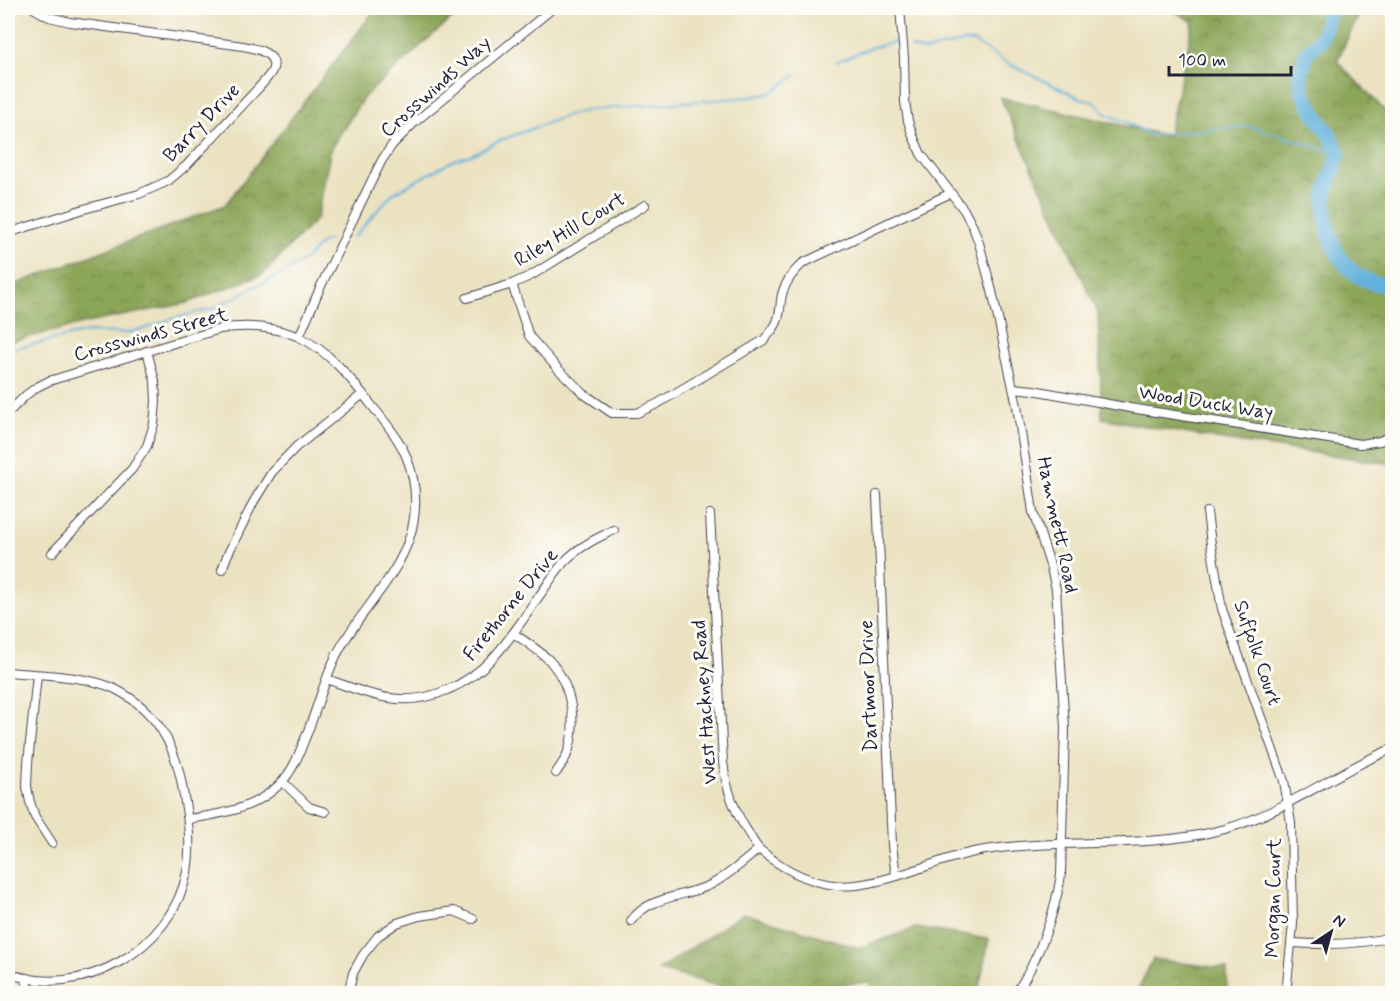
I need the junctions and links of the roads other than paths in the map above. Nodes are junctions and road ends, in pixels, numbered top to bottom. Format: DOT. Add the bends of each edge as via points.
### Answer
graph roads {
  1 [pos="33,8"];
  2 [pos="553,8"];
  3 [pos="900,8"];
  4 [pos="951,193"];
  5 [pos="645,205"];
  6 [pos="8,233"];
  7 [pos="512,284"];
  8 [pos="466,298"];
  9 [pos="299,337"];
  10 [pos="147,351"];
  11 [pos="1013,388"];
  12 [pos="363,394"];
  13 [pos="8,413"];
  14 [pos="1392,435"];
  15 [pos="877,495"];
  16 [pos="1207,512"];
  17 [pos="710,514"];
  18 [pos="614,530"];
  19 [pos="52,553"];
  20 [pos="222,570"];
  21 [pos="513,633"];
  22 [pos="8,672"];
  23 [pos="37,675"];
  24 [pos="327,679"];
  25 [pos="1392,749"];
  26 [pos="556,773"];
  27 [pos="283,782"];
  28 [pos="1287,802"];
  29 [pos="325,812"];
  30 [pos="188,819"];
  31 [pos="52,843"];
  32 [pos="1063,844"];
  33 [pos="759,849"];
  34 [pos="896,876"];
  35 [pos="473,919"];
  36 [pos="631,921"];
  37 [pos="1392,937"];
  38 [pos="1292,943"];
  39 [pos="8,973"];
  40 [pos="28,978"];
  41 [pos="25,993"];
  42 [pos="348,993"];
  43 [pos="1015,993"];
  44 [pos="1286,993"];
  1 -- 6 [label="street, Barry Drive" via="70,22 259,49 273,64 263,83 178,173 158,187"];
  2 -- 9 [label="street, Crosswinds Way" via="392,145"];
  3 -- 4 [label="street, Hammett Road" via="905,102 912,136"];
  4 -- 7 [label="street" via="803,263 785,283 776,326 764,340 637,413 612,412 584,394 558,369 529,336"];
  4 -- 11 [label="street, Hammett Road" via="980,243"];
  5 -- 7 [label="street, Riley Hill Court"];
  7 -- 8 [label="street, Riley Hill Court"];
  9 -- 10 [label="street, Crosswinds Street" via="231,327"];
  9 -- 12 [label="street, Crosswinds Street" via="335,362"];
  10 -- 13 [label="street, Crosswinds Street" via="49,381 26,395"];
  10 -- 19 [label="street" via="156,402 147,446 132,469"];
  11 -- 14 [label="street, Wood Duck Way" via="1360,444"];
  11 -- 32 [label="street, Hammett Road" via="1033,511 1058,599 1065,728"];
  12 -- 20 [label="street" via="296,447 272,472"];
  12 -- 24 [label="street, Crosswinds Street" via="406,456 414,485 414,518 401,559 345,640"];
  15 -- 34 [label="street, Dartmoor Drive"];
  16 -- 28 [label="street, Suffolk Court" via="1222,609 1284,781"];
  17 -- 33 [label="street, West Hackney Road" via="724,775 734,809"];
  18 -- 21 [label="street, Firethorne Drive" via="567,559"];
  21 -- 24 [label="street, Firethorne Drive" via="477,674 430,696 388,698"];
  21 -- 26 [label="street" via="550,661 569,696 571,736 566,758"];
  22 -- 23 [label="street"];
  23 -- 30 [label="street" via="103,685 145,710 174,753"];
  23 -- 31 [label="street" via="27,787 35,817"];
  24 -- 27 [label="street, Crosswinds Street" via="298,757"];
  25 -- 28 [label="street, West Hackney Road"];
  27 -- 29 [label="street" via="309,807"];
  27 -- 30 [label="street, Crosswinds Street" via="250,805"];
  28 -- 32 [label="street, West Hackney Road" via="1247,822 1202,834"];
  28 -- 38 [label="street, Morgan Court" via="1291,824"];
  30 -- 40 [label="street" via="190,849 183,887 169,916 147,942 120,962 90,975 59,980"];
  32 -- 34 [label="street, West Hackney Road" via="982,850"];
  32 -- 43 [label="street, Hammett Road" via="1052,912 1030,969"];
  33 -- 34 [label="street, West Hackney Road" via="793,872 824,884 860,885"];
  33 -- 36 [label="street" via="717,881 651,904"];
  35 -- 42 [label="street" via="453,911 397,922 378,936 363,955"];
  37 -- 38 [label="street" via="1325,945"];
  38 -- 44 [label="street, Morgan Court"];
  39 -- 40 [label="street"];
  40 -- 41 [label="street"];
}
